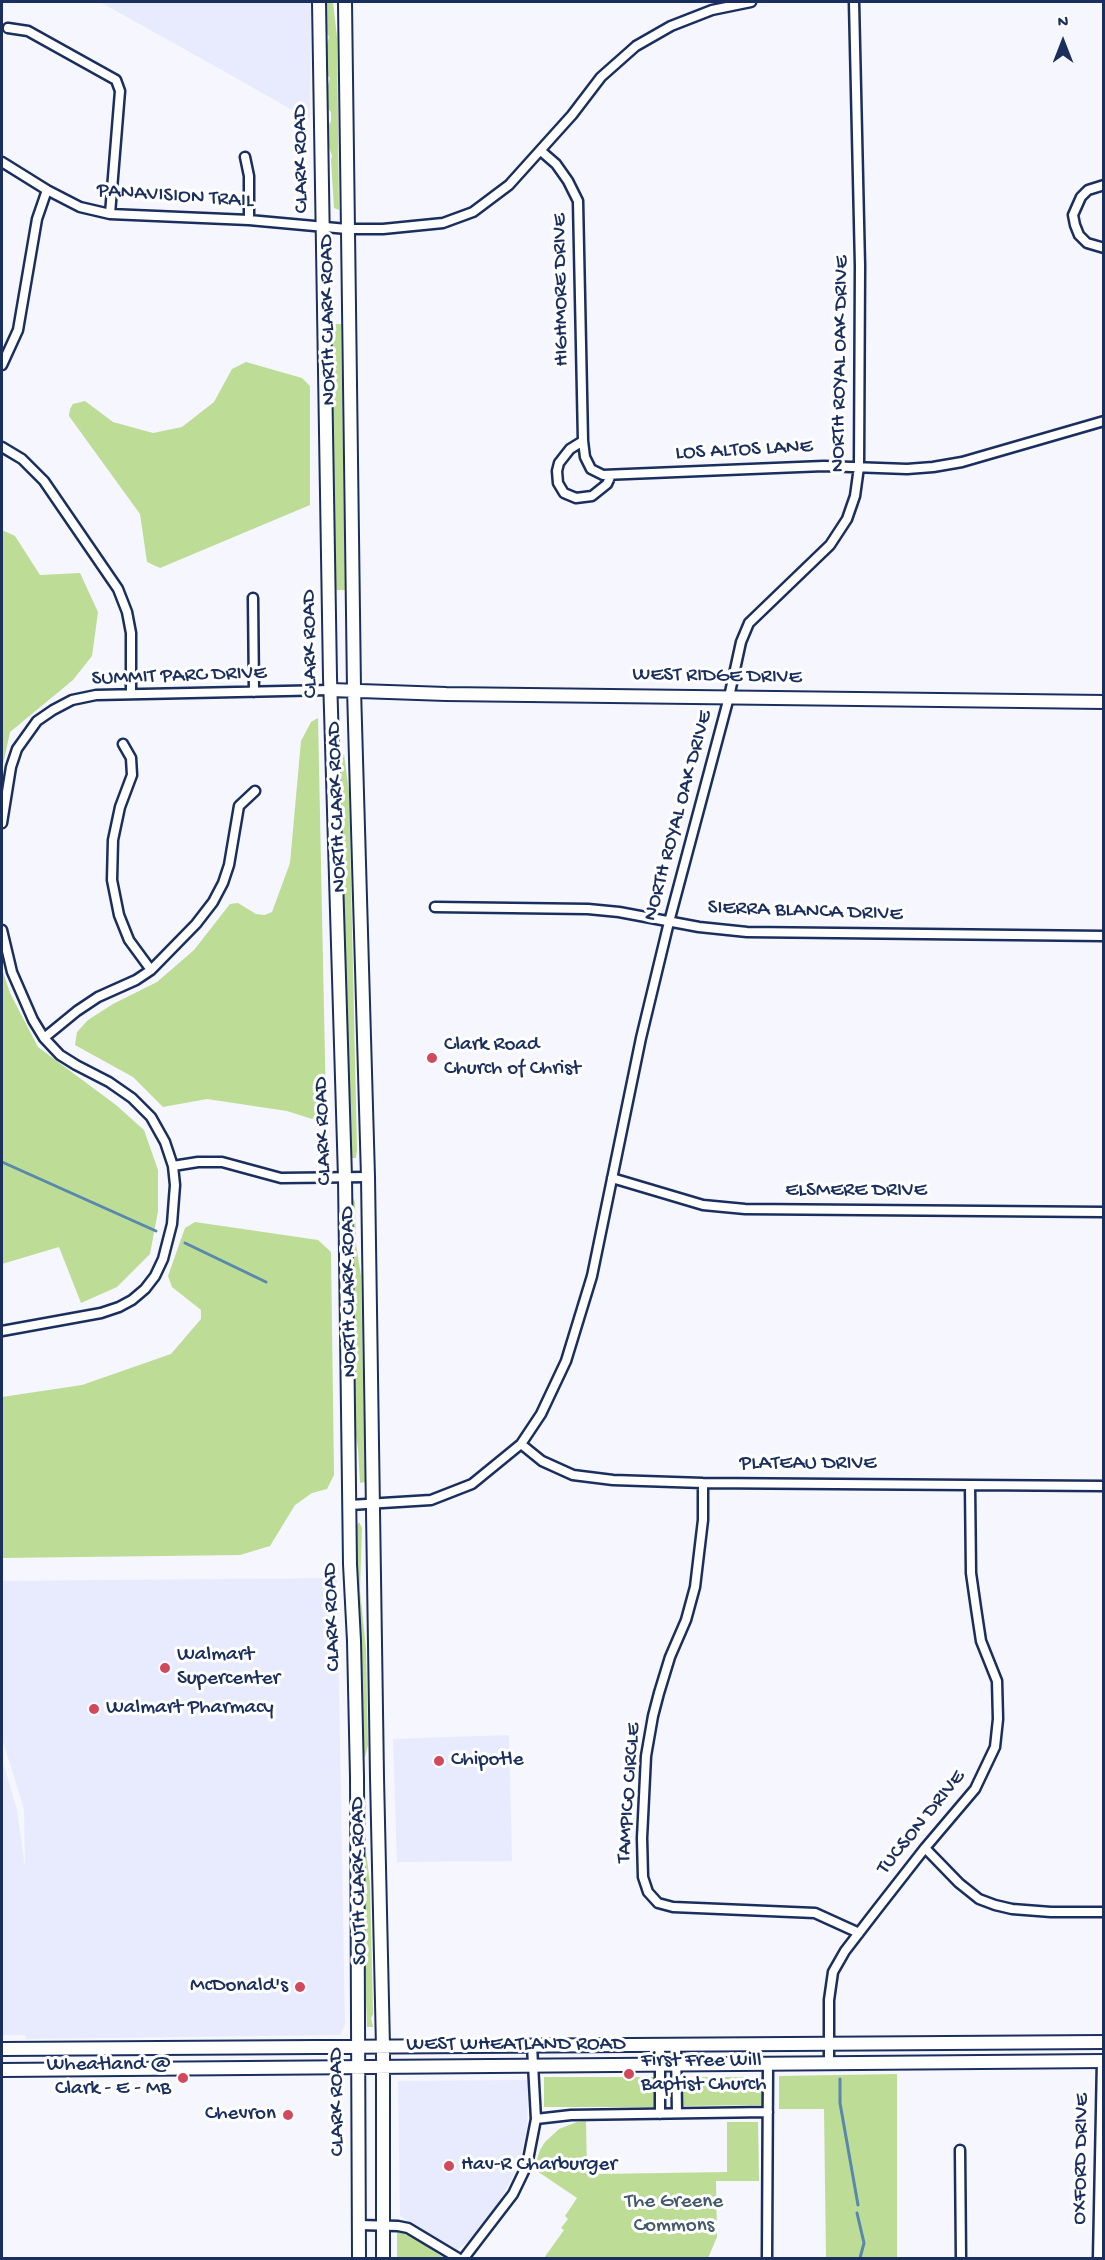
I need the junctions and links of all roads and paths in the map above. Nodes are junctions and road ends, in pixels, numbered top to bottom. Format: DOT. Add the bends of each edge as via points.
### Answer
graph roads {
  1 [pos="319,2"];
  2 [pos="345,2"];
  3 [pos="751,2"];
  4 [pos="854,2"];
  5 [pos="8,28"];
  6 [pos="541,151"];
  7 [pos="245,157"];
  8 [pos="2,162"];
  9 [pos="1104,186"];
  10 [pos="47,190"];
  11 [pos="110,214"];
  12 [pos="249,220"];
  13 [pos="322,227"];
  14 [pos="347,229"];
  15 [pos="1104,248"];
  16 [pos="2,365"];
  17 [pos="1104,421"];
  18 [pos="583,441"];
  19 [pos="2,447"];
  20 [pos="859,467"];
  21 [pos="611,475"];
  22 [pos="253,598"];
  23 [pos="354,689"];
  24 [pos="331,690"];
  25 [pos="254,692"];
  26 [pos="131,694"];
  27 [pos="729,697"];
  28 [pos="1104,702"];
  29 [pos="123,744"];
  30 [pos="255,791"];
  31 [pos="2,823"];
  32 [pos="435,907"];
  33 [pos="669,922"];
  34 [pos="2,930"];
  35 [pos="1104,936"];
  36 [pos="151,970"];
  37 [pos="44,1038"];
  38 [pos="173,1166"];
  39 [pos="368,1177"];
  40 [pos="345,1178"];
  41 [pos="612,1178"];
  42 [pos="1104,1212"];
  43 [pos="2,1331"];
  44 [pos="520,1444"];
  45 [pos="703,1483"];
  46 [pos="970,1485"];
  47 [pos="1104,1486"];
  48 [pos="373,1502"];
  49 [pos="350,1504"];
  50 [pos="357,1777"];
  51 [pos="377,1777"];
  52 [pos="925,1848"];
  53 [pos="1104,1912"];
  54 [pos="859,1934"];
  55 [pos="1104,2042"];
  56 [pos="829,2044"];
  57 [pos="660,2045"];
  58 [pos="676,2045"];
  59 [pos="532,2046"];
  60 [pos="357,2047"];
  61 [pos="383,2047"];
  62 [pos="157,2048"];
  63 [pos="2,2049"];
  64 [pos="15,2049"];
  65 [pos="1103,2061"];
  66 [pos="829,2063"];
  67 [pos="768,2064"];
  68 [pos="660,2065"];
  69 [pos="676,2065"];
  70 [pos="533,2066"];
  71 [pos="357,2067"];
  72 [pos="383,2067"];
  73 [pos="156,2068"];
  74 [pos="2,2070"];
  75 [pos="16,2070"];
  76 [pos="768,2112"];
  77 [pos="677,2113"];
  78 [pos="660,2114"];
  79 [pos="536,2119"];
  80 [pos="1101,2149"];
  81 [pos="960,2150"];
  82 [pos="359,2225"];
  83 [pos="382,2225"];
  84 [pos="359,2259"];
  85 [pos="383,2259"];
  86 [pos="458,2259"];
  87 [pos="464,2259"];
  88 [pos="767,2259"];
  89 [pos="961,2259"];
  90 [pos="1098,2259"];
  1 -- 13 [label="main road, CLARK ROAD"];
  2 -- 14 [label="main road, NORTH CLARK ROAD"];
  3 -- 6 [label="street, PANAVISION TRAIL" via="712,10 671,26 636,46 601,77"];
  4 -- 20 [label="street, NORTH ROYAL OAK DRIVE" via="860,266"];
  5 -- 11 [label="street" via="28,31 116,80 120,91"];
  6 -- 14 [label="street, PANAVISION TRAIL" via="509,185 473,212 443,223"];
  6 -- 18 [label="street, HIGHMORE DRIVE" via="556,164 578,201"];
  7 -- 12 [label="street"];
  8 -- 10 [label="street, PANAVISION TRAIL"];
  9 -- 15 [label="street" via="1088,190 1074,215 1079,235 1087,243"];
  10 -- 11 [label="street, PANAVISION TRAIL" via="80,207"];
  10 -- 16 [label="street" via="37,219 18,330"];
  11 -- 12 [label="street, PANAVISION TRAIL"];
  12 -- 13 [label="street, PANAVISION TRAIL"];
  13 -- 14 [label="street, PANAVISION TRAIL"];
  13 -- 24 [label="main road, CLARK ROAD"];
  14 -- 23 [label="main road, NORTH CLARK ROAD"];
  17 -- 20 [label="street, LOS ALTOS LANE" via="962,462 907,469"];
  18 -- 21 [label="street" via="591,469"];
  18 -- 21 [label="street" via="559,463 558,483 564,493 576,498 592,496 607,484"];
  19 -- 26 [label="street" via="22,459 44,481 118,590 131,633"];
  20 -- 21 [label="street, LOS ALTOS LANE"];
  20 -- 27 [label="street, NORTH ROYAL OAK DRIVE" via="855,496 838,534 749,623"];
  22 -- 25 [label="street"];
  23 -- 24 [label="main road, WEST RIDGE DRIVE"];
  23 -- 27 [label="main road, WEST RIDGE DRIVE" via="446,694"];
  23 -- 39 [label="main road, NORTH CLARK ROAD"];
  24 -- 25 [label="street, SUMMIT PARC DRIVE"];
  24 -- 40 [label="main road, CLARK ROAD"];
  25 -- 26 [label="street, SUMMIT PARC DRIVE"];
  26 -- 31 [label="street, SUMMIT PARC DRIVE" via="72,700 37,721 17,749"];
  27 -- 28 [label="main road, WEST RIDGE DRIVE"];
  27 -- 33 [label="street, NORTH ROYAL OAK DRIVE"];
  29 -- 36 [label="street" via="131,758 132,776 113,840 112,880 129,940"];
  30 -- 36 [label="street" via="239,806 229,865 213,902"];
  32 -- 33 [label="street, SIERRA BLANCA DRIVE" via="588,909"];
  33 -- 35 [label="street, SIERRA BLANCA DRIVE" via="747,932"];
  33 -- 41 [label="street, NORTH ROYAL OAK DRIVE"];
  34 -- 37 [label="street" via="12,972"];
  36 -- 37 [label="street" via="98,997"];
  37 -- 38 [label="street" via="60,1055 132,1098 151,1117"];
  38 -- 40 [label="street" via="222,1162 281,1178"];
  38 -- 43 [label="street" via="176,1185 172,1224 163,1259 145,1289 126,1304 101,1313"];
  39 -- 40 [label="street"];
  39 -- 48 [label="main road, NORTH CLARK ROAD"];
  40 -- 49 [label="main road, CLARK ROAD"];
  41 -- 42 [label="street, ELSMERE DRIVE" via="704,1205 745,1209"];
  41 -- 44 [label="street, NORTH ROYAL OAK DRIVE" via="592,1276 566,1361 541,1414"];
  44 -- 45 [label="street, PLATEAU DRIVE" via="542,1461 573,1474 613,1480"];
  44 -- 48 [label="street, NORTH ROYAL OAK DRIVE" via="472,1484 451,1493 430,1500"];
  45 -- 46 [label="street, PLATEAU DRIVE"];
  45 -- 54 [label="street, TAMPICO CIRCLE" via="695,1587 659,1693 646,1756 642,1838 643,1877 648,1892 658,1903 673,1907 815,1913"];
  46 -- 47 [label="street, PLATEAU DRIVE"];
  46 -- 52 [label="street, TUCSON DRIVE" via="971,1573 981,1641 997,1682 998,1719 994,1747 975,1789"];
  48 -- 49 [label="street, NORTH ROYAL OAK DRIVE"];
  48 -- 51 [label="main road, SOUTH CLARK ROAD"];
  49 -- 50 [label="main road, CLARK ROAD"];
  50 -- 51 [label="main road"];
  50 -- 60 [label="main road, CLARK ROAD"];
  51 -- 61 [label="main road, SOUTH CLARK ROAD"];
  52 -- 53 [label="street" via="978,1899 1051,1912"];
  52 -- 54 [label="street, TUCSON DRIVE"];
  54 -- 56 [label="street, TUCSON DRIVE" via="833,1972"];
  55 -- 56 [label="main road, WEST WHEATLAND ROAD"];
  56 -- 58 [label="main road, WEST WHEATLAND ROAD"];
  56 -- 66 [label="street, TUCSON DRIVE"];
  57 -- 58 [label="main road, WEST WHEATLAND ROAD"];
  57 -- 59 [label="main road, WEST WHEATLAND ROAD"];
  57 -- 68 [label="street"];
  58 -- 69 [label="street"];
  59 -- 61 [label="main road, WEST WHEATLAND ROAD"];
  59 -- 70 [label="street"];
  60 -- 61 [label="main road, WEST WHEATLAND ROAD"];
  60 -- 62 [label="main road, WEST WHEATLAND ROAD"];
  60 -- 71 [label="main road, CLARK ROAD"];
  61 -- 72 [label="main road, SOUTH CLARK ROAD"];
  62 -- 64 [label="main road, WEST WHEATLAND ROAD"];
  62 -- 73 [label="main road"];
  63 -- 64 [label="main road, WEST WHEATLAND ROAD"];
  64 -- 75 [label="main road"];
  65 -- 66 [label="main road, WEST WHEATLAND ROAD"];
  65 -- 80 [label="street, OXFORD DRIVE"];
  66 -- 67 [label="main road, WEST WHEATLAND ROAD"];
  67 -- 69 [label="main road, WEST WHEATLAND ROAD"];
  67 -- 76 [label="street"];
  68 -- 69 [label="main road, WEST WHEATLAND ROAD"];
  68 -- 70 [label="main road, WEST WHEATLAND ROAD"];
  68 -- 78 [label="street"];
  69 -- 77 [label="street"];
  70 -- 72 [label="main road, WEST WHEATLAND ROAD"];
  70 -- 79 [label="street"];
  71 -- 72 [label="main road, WEST WHEATLAND ROAD"];
  71 -- 73 [label="main road, WEST WHEATLAND ROAD"];
  71 -- 82 [label="main road, CLARK ROAD"];
  72 -- 83 [label="main road, SOUTH CLARK ROAD"];
  73 -- 75 [label="main road, WEST WHEATLAND ROAD"];
  74 -- 75 [label="main road, WEST WHEATLAND ROAD"];
  76 -- 77 [label="street"];
  76 -- 88 [label="street"];
  77 -- 78 [label="street"];
  78 -- 79 [label="street"];
  79 -- 87 [label="street" via="527,2165 513,2194"];
  80 -- 90 [label="street, OXFORD DRIVE"];
  81 -- 89 [label="street"];
  82 -- 83 [label="street"];
  82 -- 84 [label="main road, CLARK ROAD"];
  83 -- 85 [label="main road, SOUTH CLARK ROAD"];
  83 -- 86 [label="street" via="408,2228"];
}
